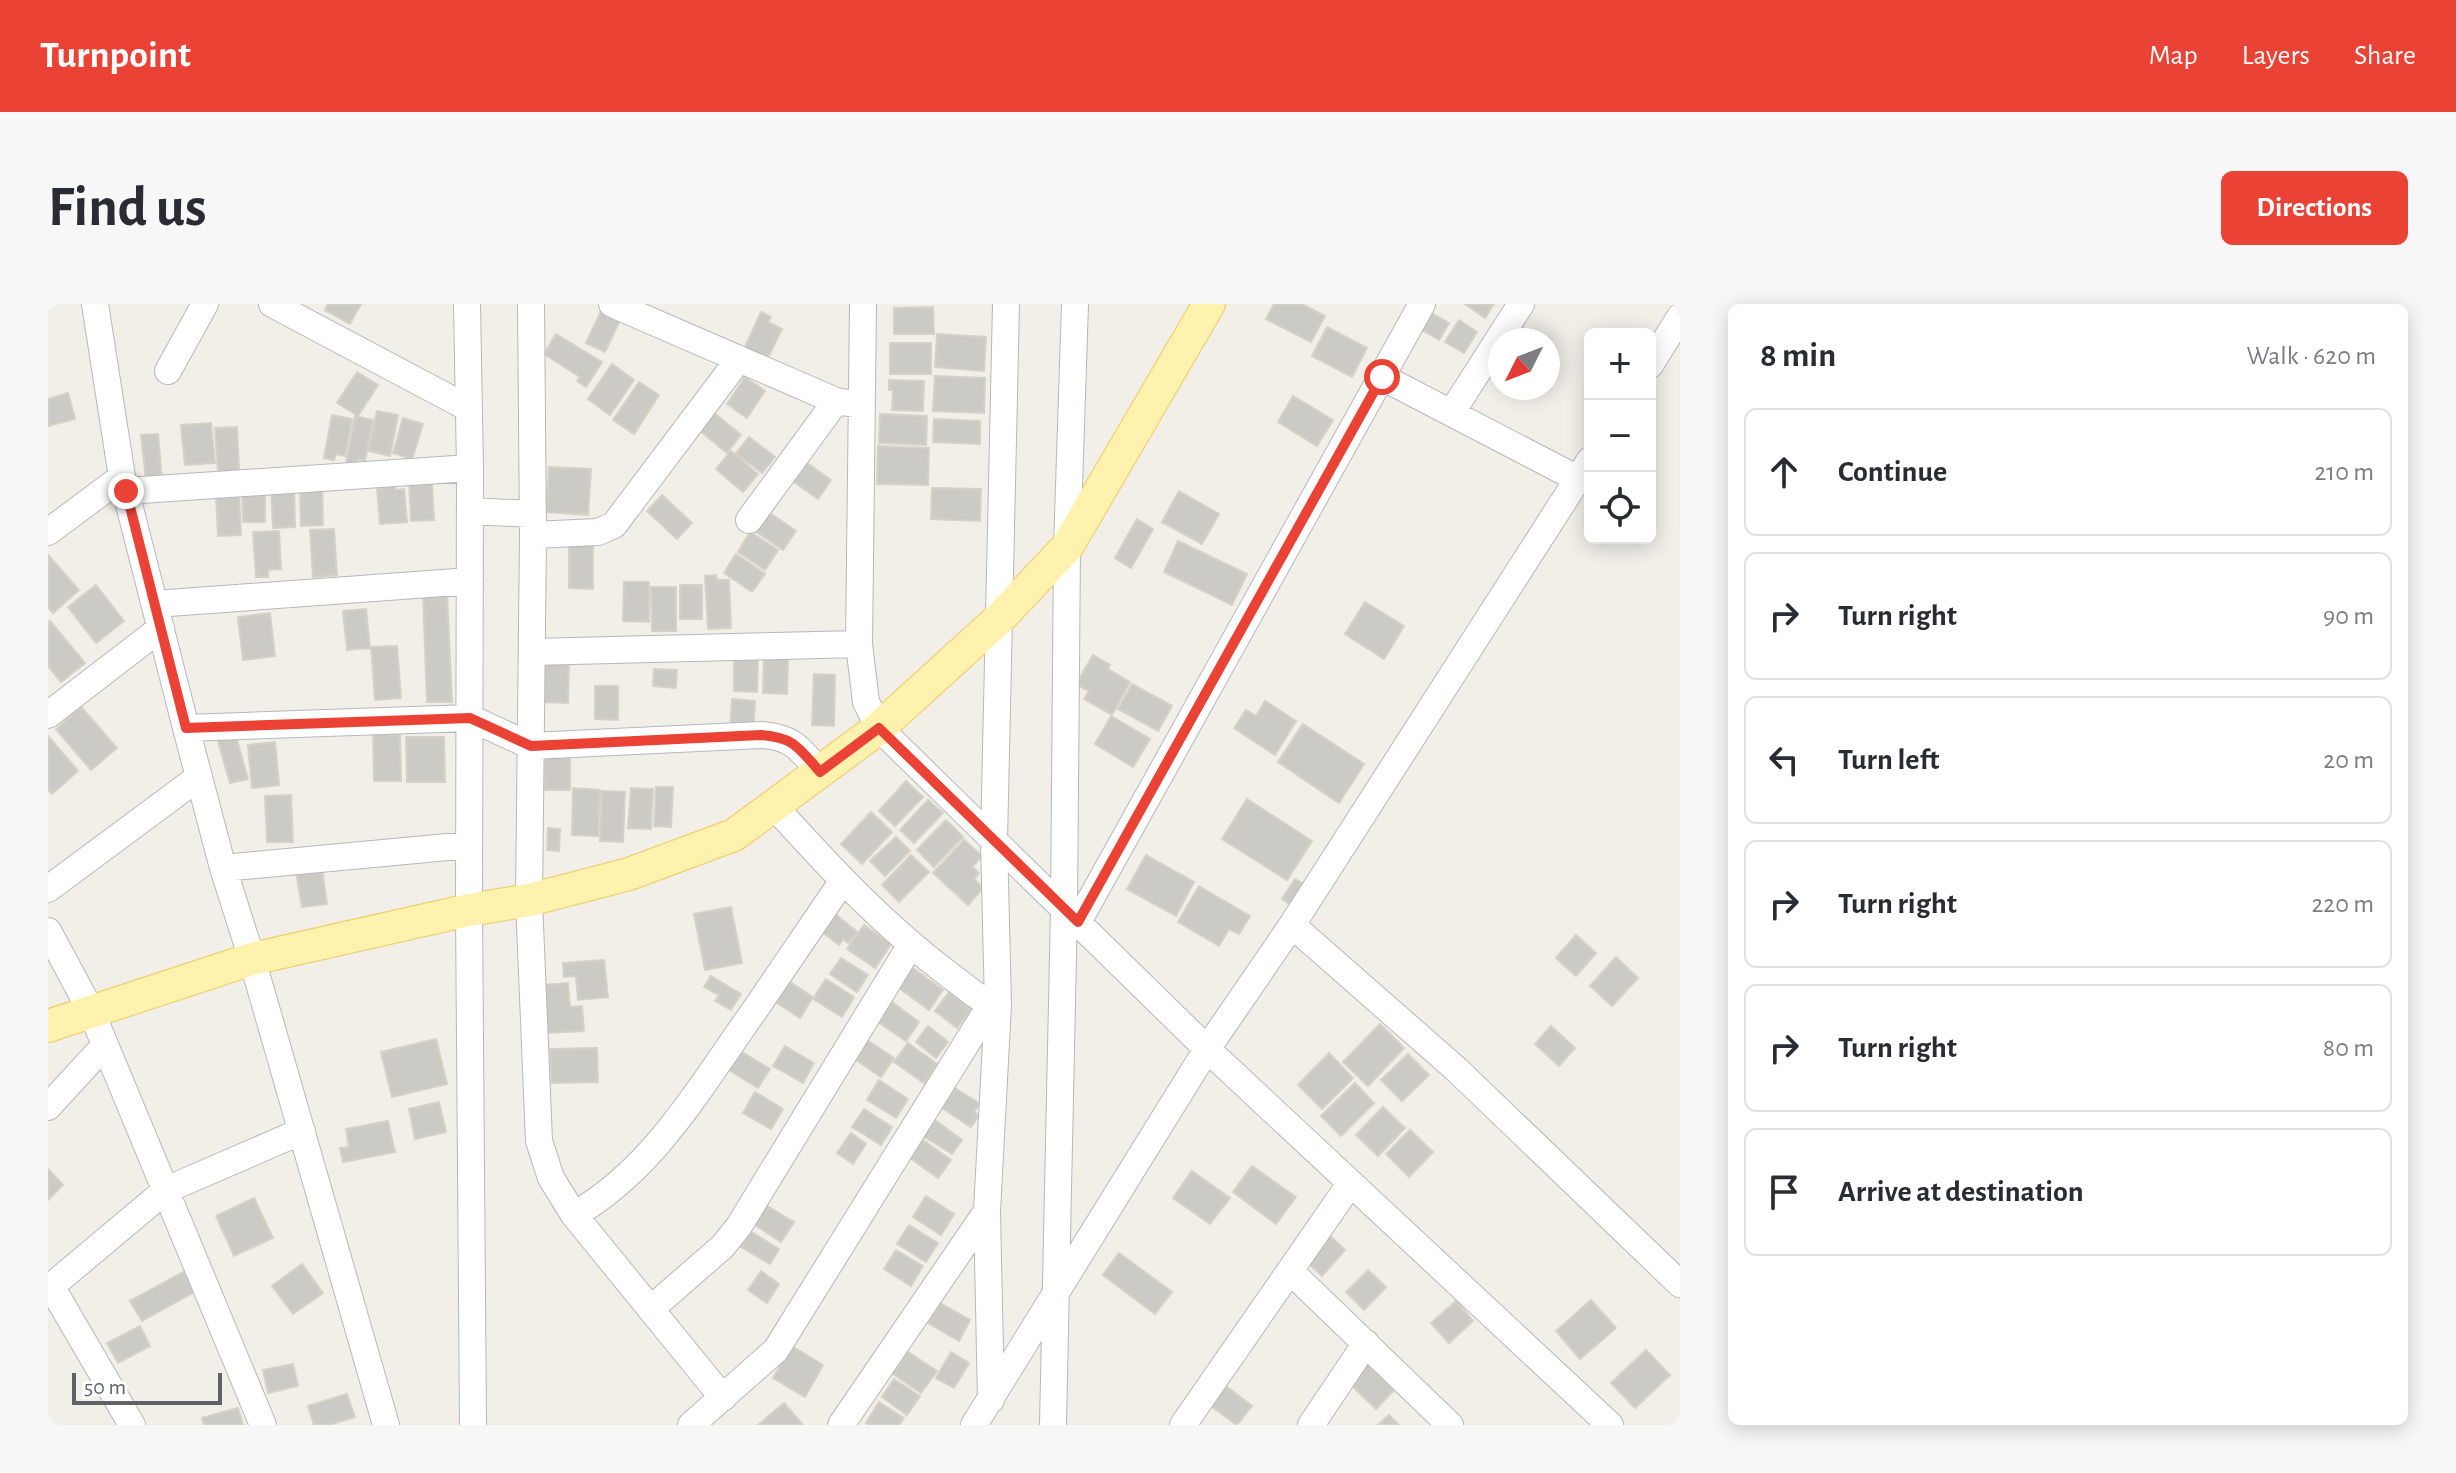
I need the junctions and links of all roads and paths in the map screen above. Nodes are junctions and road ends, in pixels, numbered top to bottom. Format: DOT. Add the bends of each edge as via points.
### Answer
graph roads {
  1 [pos="95,304"];
  2 [pos="205,304"];
  3 [pos="272,304"];
  4 [pos="467,304"];
  5 [pos="531,304"];
  6 [pos="612,304"];
  7 [pos="863,304"];
  8 [pos="1006,304"];
  9 [pos="1075,304"];
  10 [pos="1209,304"];
  11 [pos="1422,304"];
  12 [pos="1521,304"];
  13 [pos="1680,317"];
  14 [pos="1656,355"];
  15 [pos="739,359"];
  16 [pos="168,371"];
  17 [pos="1382,377"];
  18 [pos="848,403"];
  19 [pos="468,408"];
  20 [pos="1452,412"];
  21 [pos="470,468"];
  22 [pos="1584,469"];
  23 [pos="124,484"];
  24 [pos="470,511"];
  25 [pos="749,520"];
  26 [pos="533,524"];
  27 [pos="48,532"];
  28 [pos="1067,547"];
  29 [pos="470,581"];
  30 [pos="158,616"];
  31 [pos="1000,618"];
  32 [pos="859,644"];
  33 [pos="532,652"];
  34 [pos="48,715"];
  35 [pos="470,718"];
  36 [pos="186,728"];
  37 [pos="879,728"];
  38 [pos="531,746"];
  39 [pos="820,772"];
  40 [pos="199,777"];
  41 [pos="774,806"];
  42 [pos="994,841"];
  43 [pos="469,845"];
  44 [pos="223,868"];
  45 [pos="842,882"];
  46 [pos="48,889"];
  47 [pos="529,900"];
  48 [pos="469,910"];
  49 [pos="1071,915"];
  50 [pos="1292,925"];
  51 [pos="48,931"];
  52 [pos="910,946"];
  53 [pos="252,959"];
  54 [pos="995,1005"];
  55 [pos="91,1011"];
  56 [pos="48,1026"];
  57 [pos="105,1045"];
  58 [pos="1207,1049"];
  59 [pos="48,1107"];
  60 [pos="302,1131"];
  61 [pos="1350,1184"];
  62 [pos="166,1190"];
  63 [pos="987,1211"];
  64 [pos="574,1215"];
  65 [pos="1290,1271"];
  66 [pos="1680,1284"];
  67 [pos="50,1287"];
  68 [pos="1054,1298"];
  69 [pos="652,1308"];
  70 [pos="1366,1343"];
  71 [pos="723,1398"];
  72 [pos="991,1400"];
  73 [pos="1322,1420"];
  74 [pos="132,1425"];
  75 [pos="263,1425"];
  76 [pos="386,1425"];
  77 [pos="473,1425"];
  78 [pos="691,1425"];
  79 [pos="841,1425"];
  80 [pos="974,1425"];
  81 [pos="1053,1425"];
  82 [pos="1183,1425"];
  83 [pos="1450,1425"];
  84 [pos="1610,1425"];
  1 -- 23 [label="street"];
  2 -- 16 [label="street"];
  3 -- 19 [label="street"];
  4 -- 19 [label="street"];
  5 -- 26 [label="street"];
  6 -- 15 [label="street"];
  7 -- 18 [label="street"];
  8 -- 31 [label="street"];
  9 -- 28 [label="street"];
  10 -- 28 [label="main road"];
  11 -- 17 [label="street"];
  12 -- 20 [label="street"];
  13 -- 14 [label="street"];
  15 -- 18 [label="street"];
  15 -- 26 [label="street" via="614,525 598,532"];
  17 -- 20 [label="street"];
  17 -- 49 [label="street"];
  18 -- 25 [label="street"];
  18 -- 32 [label="street"];
  19 -- 21 [label="street"];
  20 -- 22 [label="street"];
  21 -- 23 [label="street"];
  21 -- 24 [label="street"];
  22 -- 50 [label="street"];
  23 -- 27 [label="street"];
  23 -- 30 [label="street"];
  24 -- 26 [label="street"];
  24 -- 29 [label="street"];
  26 -- 33 [label="street"];
  28 -- 31 [label="main road"];
  28 -- 49 [label="street"];
  29 -- 30 [label="street"];
  29 -- 35 [label="street"];
  30 -- 34 [label="street"];
  30 -- 36 [label="street"];
  31 -- 37 [label="main road"];
  31 -- 42 [label="street"];
  32 -- 33 [label="street"];
  32 -- 37 [label="street" via="866,702"];
  33 -- 38 [label="street"];
  35 -- 36 [label="street"];
  35 -- 38 [label="street"];
  35 -- 43 [label="street"];
  36 -- 40 [label="street"];
  37 -- 39 [label="main road"];
  37 -- 42 [label="street"];
  38 -- 39 [label="street" via="761,735 783,737"];
  38 -- 47 [label="street"];
  39 -- 41 [label="main road"];
  40 -- 44 [label="street"];
  40 -- 46 [label="street"];
  41 -- 45 [label="street"];
  41 -- 47 [label="main road" via="734,835 629,874"];
  42 -- 49 [label="street"];
  42 -- 54 [label="street"];
  43 -- 44 [label="street"];
  43 -- 48 [label="street"];
  44 -- 53 [label="street"];
  45 -- 52 [label="street"];
  45 -- 64 [label="street" via="673,1127 620,1183"];
  47 -- 48 [label="main road"];
  47 -- 64 [label="street" via="539,1141 551,1178"];
  48 -- 53 [label="main road"];
  48 -- 77 [label="street"];
  49 -- 58 [label="street"];
  49 -- 68 [label="street"];
  50 -- 58 [label="street"];
  50 -- 66 [label="street" via="1447,1060"];
  51 -- 55 [label="street"];
  52 -- 54 [label="street"];
  52 -- 69 [label="street" via="739,1226"];
  53 -- 55 [label="main road"];
  53 -- 60 [label="street"];
  54 -- 63 [label="street"];
  54 -- 71 [label="street" via="782,1341"];
  55 -- 56 [label="main road"];
  55 -- 57 [label="street"];
  57 -- 59 [label="street"];
  57 -- 62 [label="street"];
  58 -- 61 [label="street"];
  58 -- 68 [label="street"];
  60 -- 62 [label="street"];
  60 -- 76 [label="street"];
  61 -- 65 [label="street"];
  61 -- 84 [label="street"];
  62 -- 67 [label="street"];
  62 -- 75 [label="street"];
  63 -- 72 [label="street"];
  63 -- 79 [label="street"];
  64 -- 69 [label="street"];
  65 -- 70 [label="street"];
  65 -- 82 [label="street"];
  67 -- 74 [label="street"];
  68 -- 72 [label="street"];
  68 -- 81 [label="street"];
  69 -- 71 [label="street"];
  70 -- 73 [label="street"];
  70 -- 83 [label="street"];
  71 -- 78 [label="street"];
  72 -- 80 [label="street"];
}
